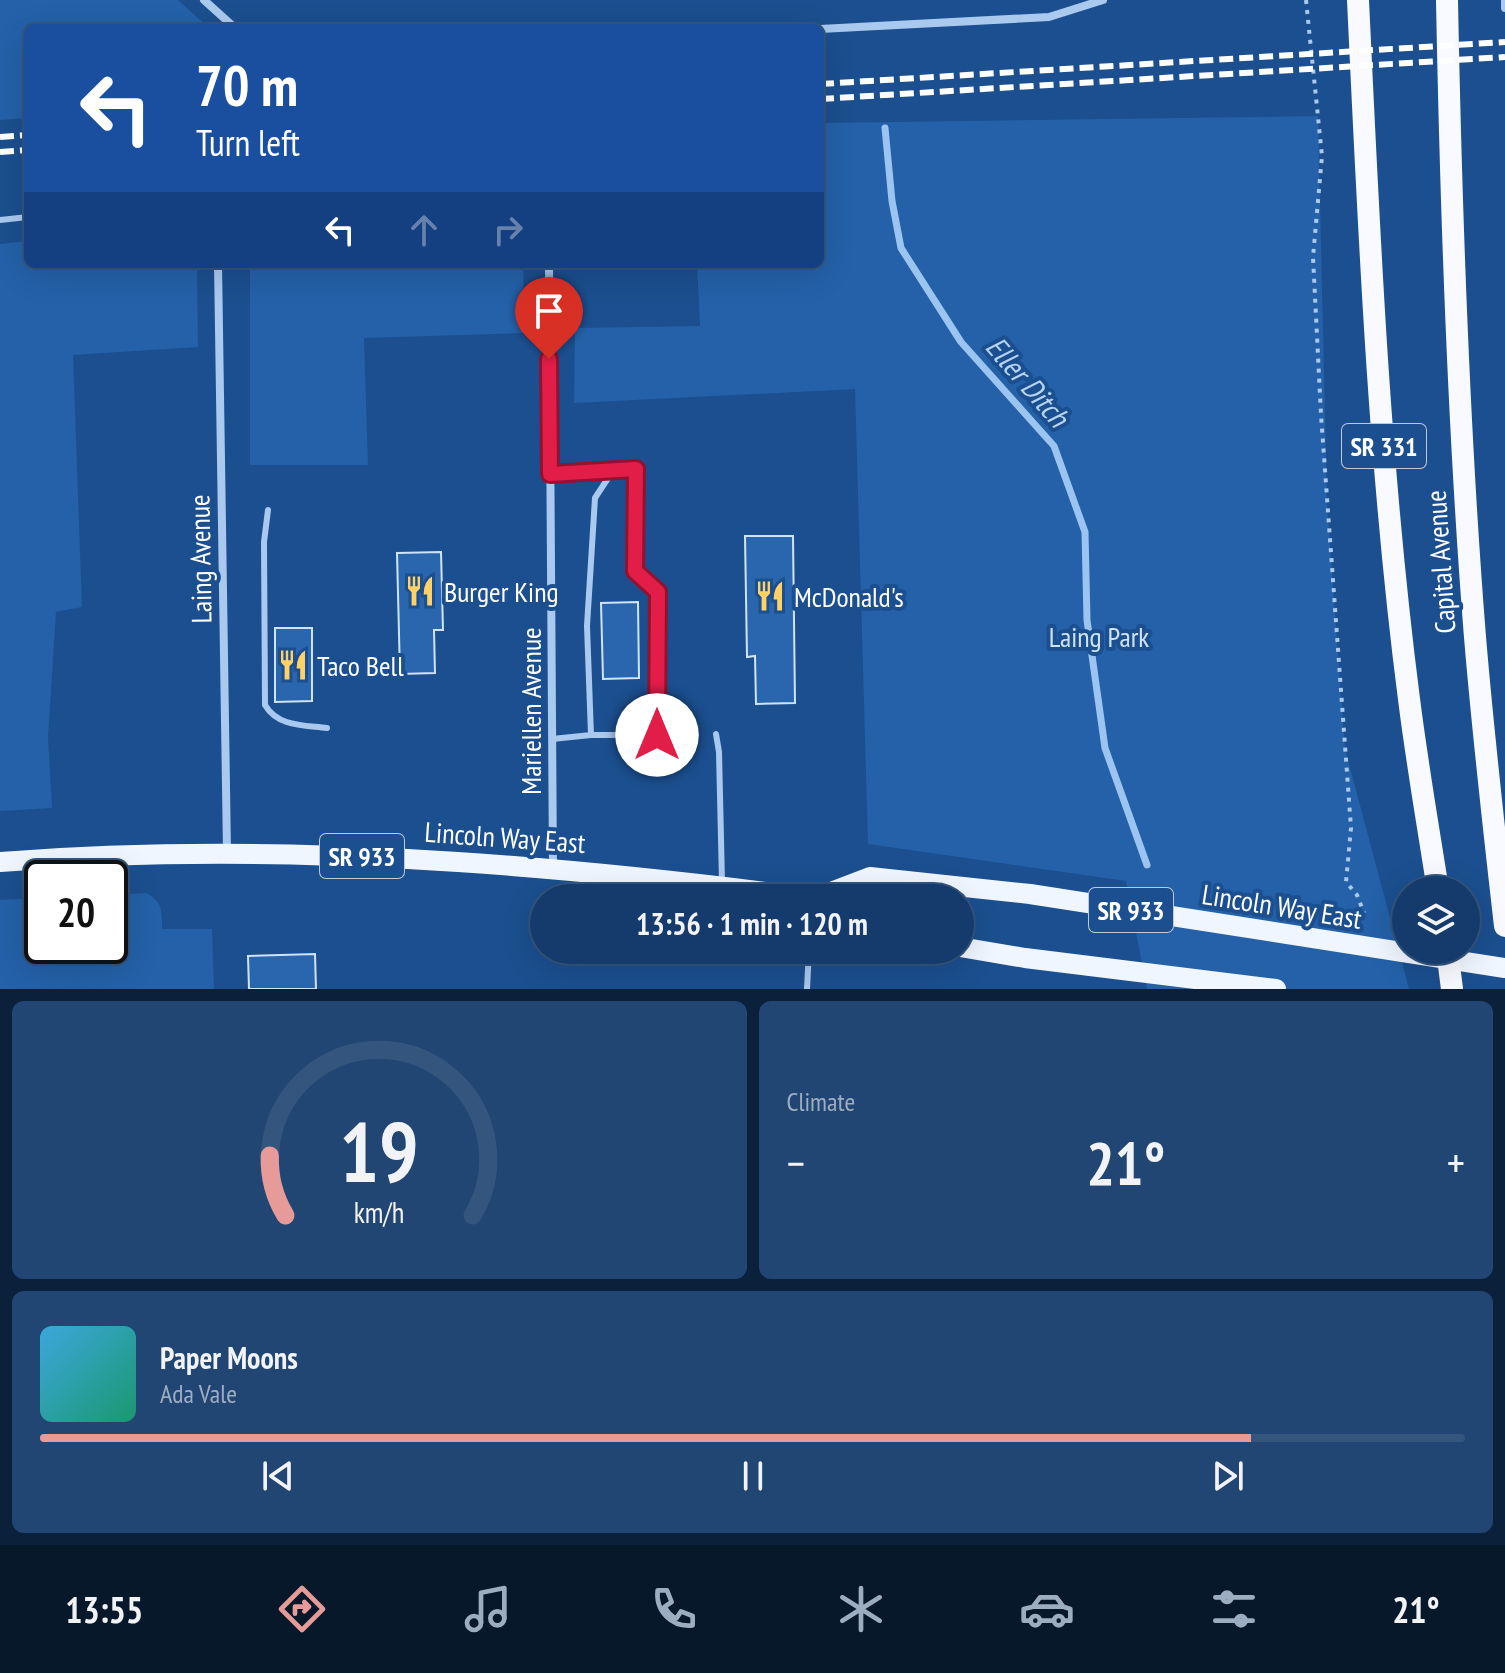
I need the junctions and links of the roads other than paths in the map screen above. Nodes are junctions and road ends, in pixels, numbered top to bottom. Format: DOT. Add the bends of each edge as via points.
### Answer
graph roads {
  1 [pos="204,0"];
  2 [pos="1103,0"];
  3 [pos="1358,0"];
  4 [pos="1447,0"];
  5 [pos="1505,0"];
  6 [pos="1505,8"];
  7 [pos="231,24"];
  8 [pos="824,29"];
  9 [pos="24,217"];
  10 [pos="0,220"];
  11 [pos="218,268"];
  12 [pos="549,268"];
  13 [pos="614,469"];
  14 [pos="550,474"];
  15 [pos="268,510"];
  16 [pos="327,728"];
  17 [pos="716,734"];
  18 [pos="591,735"];
  19 [pos="552,739"];
  20 [pos="227,853"];
  21 [pos="0,862"];
  22 [pos="553,870"];
  23 [pos="1436,876"];
  24 [pos="704,884"];
  25 [pos="722,884"];
  26 [pos="851,884"];
  27 [pos="936,884"];
  28 [pos="974,888"];
  29 [pos="1505,926"];
  30 [pos="1392,947"];
  31 [pos="974,949"];
  32 [pos="1480,962"];
  33 [pos="808,964"];
  34 [pos="1449,964"];
  35 [pos="1505,968"];
  36 [pos="807,989"];
  37 [pos="1276,989"];
  38 [pos="1452,989"];
  1 -- 7 [label="street"];
  2 -- 8 [label="street" via="1049,17"];
  3 -- 23 [label="highway, Capital Avenue / SR 331" via="1388,494 1409,699"];
  4 -- 29 [label="highway, Capital Avenue / SR 331" via="1463,452 1475,636"];
  5 -- 6 [label="street"];
  9 -- 10 [label="lane"];
  11 -- 20 [label="street, Laing Avenue"];
  12 -- 14 [label="street, Mariellen Avenue"];
  13 -- 14 [label="lane"];
  13 -- 18 [label="lane" via="595,498 587,626"];
  13 -- 18 [label="lane" via="636,469 635,571 658,592 657,735"];
  14 -- 19 [label="street, Mariellen Avenue"];
  15 -- 16 [label="lane" via="265,705 272,717 285,722"];
  17 -- 25 [label="lane"];
  18 -- 19 [label="lane"];
  19 -- 22 [label="street, Mariellen Avenue"];
  20 -- 21 [label="main road, Lincoln Way East / SR 933"];
  20 -- 22 [label="main road, Lincoln Way East / SR 933" via="379,856"];
  22 -- 24 [label="main road, Lincoln Way East / SR 933"];
  26 -- 27 [label="main road, Lincoln Way East / SR 933" via="870,877"];
  28 -- 30 [label="main road, Lincoln Way East / SR 933"];
  31 -- 37 [label="main road, SR 933"];
  32 -- 35 [label="main road, Lincoln Way East / SR 933"];
  33 -- 36 [label="lane"];
  34 -- 38 [label="highway"];
}
